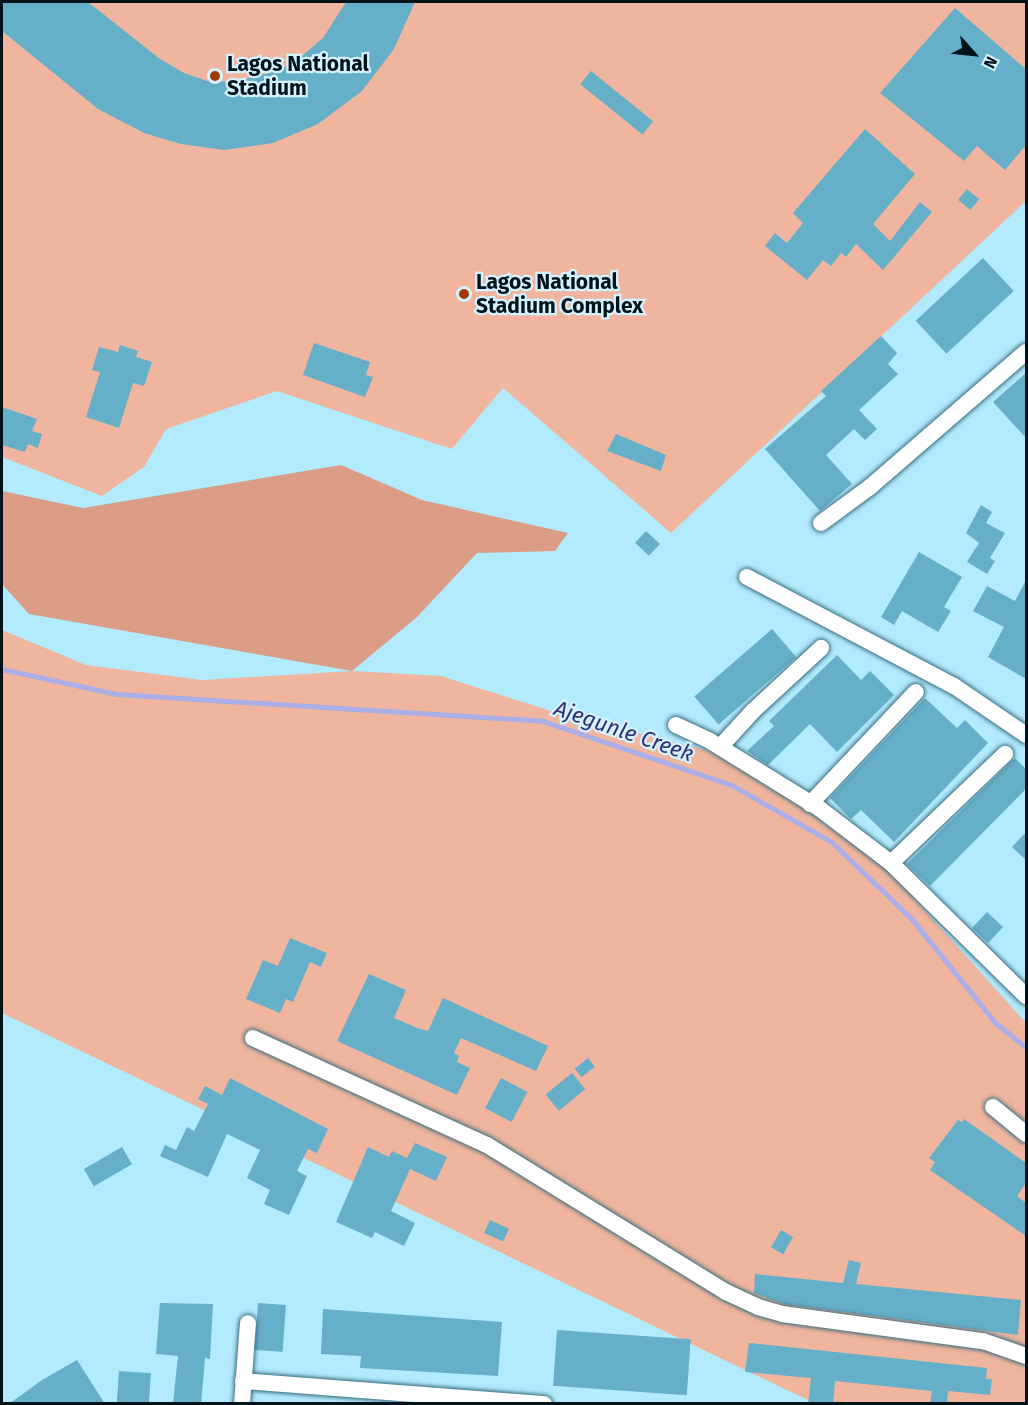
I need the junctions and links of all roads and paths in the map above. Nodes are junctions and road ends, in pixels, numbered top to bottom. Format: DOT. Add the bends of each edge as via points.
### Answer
graph roads {
  1 [pos="1026,352"];
  2 [pos="821,523"];
  3 [pos="747,577"];
  4 [pos="821,648"];
  5 [pos="916,692"];
  6 [pos="676,725"];
  7 [pos="1026,735"];
  8 [pos="720,747"];
  9 [pos="1005,754"];
  10 [pos="810,804"];
  11 [pos="891,863"];
  12 [pos="1026,996"];
  13 [pos="253,1038"];
  14 [pos="993,1107"];
  15 [pos="1026,1134"];
  16 [pos="248,1323"];
  17 [pos="1026,1356"];
  18 [pos="243,1381"];
  19 [pos="242,1404"];
  20 [pos="543,1404"];
  1 -- 2 [label="street" via="870,487"];
  3 -- 7 [label="street" via="954,686"];
  4 -- 8 [label="street"];
  5 -- 10 [label="street"];
  6 -- 8 [label="street"];
  8 -- 10 [label="street"];
  9 -- 11 [label="street"];
  10 -- 11 [label="street"];
  11 -- 12 [label="street"];
  13 -- 17 [label="street" via="487,1145 726,1292 758,1307 782,1314 983,1341"];
  14 -- 15 [label="street"];
  16 -- 18 [label="street"];
  18 -- 19 [label="street"];
  18 -- 20 [label="street"];
}
